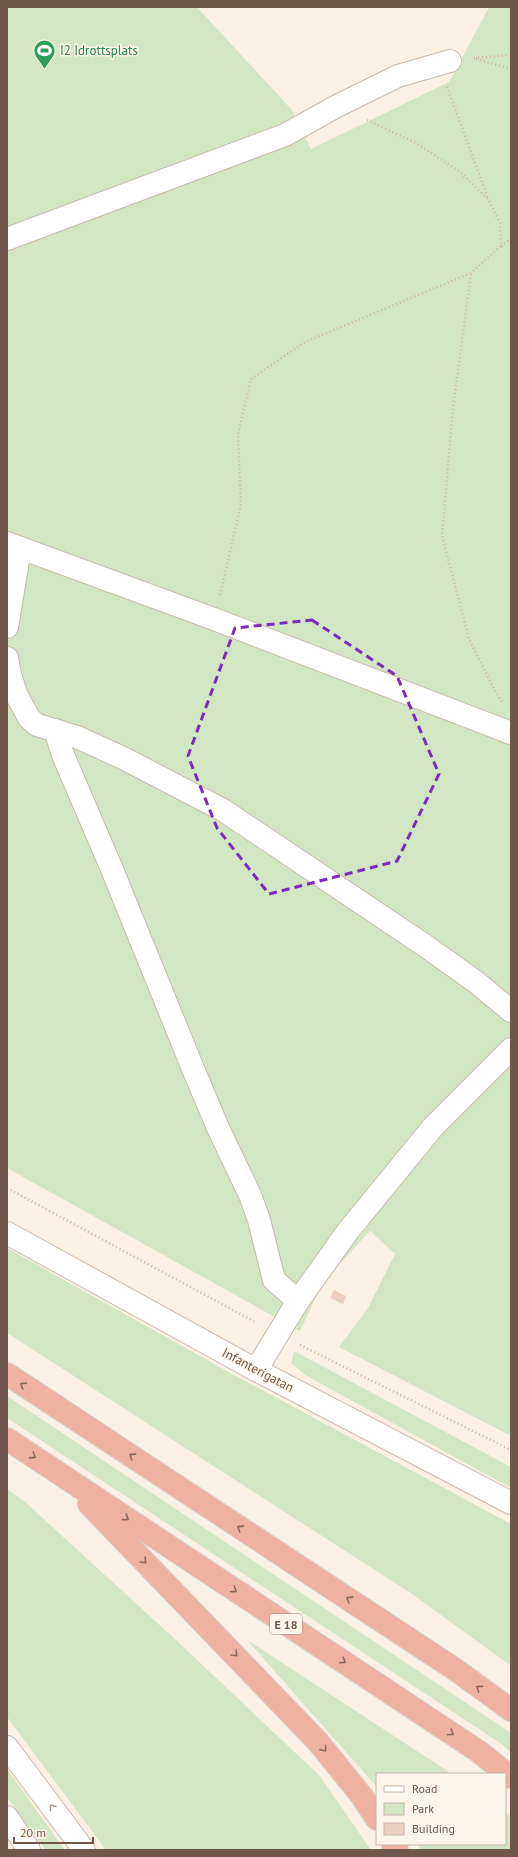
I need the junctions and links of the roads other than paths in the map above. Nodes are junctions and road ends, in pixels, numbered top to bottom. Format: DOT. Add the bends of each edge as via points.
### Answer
graph roads {
  1 [pos="444,62"];
  2 [pos="7,240"];
  3 [pos="14,546"];
  4 [pos="7,627"];
  5 [pos="7,658"];
  6 [pos="55,730"];
  7 [pos="511,733"];
  8 [pos="511,1011"];
  9 [pos="511,1049"];
  10 [pos="7,1233"];
  11 [pos="298,1301"];
  12 [pos="256,1370"];
  13 [pos="7,1374"];
  14 [pos="7,1439"];
  15 [pos="59,1473"];
  16 [pos="511,1503"];
  17 [pos="511,1710"];
  18 [pos="7,1747"];
  19 [pos="506,1773"];
  20 [pos="7,1817"];
  21 [pos="376,1817"];
  22 [pos="29,1850"];
  23 [pos="84,1850"];
  1 -- 2 [label="street" via="398,76 285,135"];
  3 -- 4 [label="street"];
  3 -- 7 [label="street" via="214,618"];
  5 -- 6 [label="street" via="14,687 23,709 38,725"];
  6 -- 8 [label="street" via="123,758 223,810 427,947"];
  6 -- 11 [label="street" via="63,756 194,1071 250,1195 274,1280"];
  9 -- 11 [label="street" via="433,1127 348,1231"];
  10 -- 12 [label="street, Infanterigatan"];
  11 -- 12 [label="street"];
  12 -- 16 [label="street, Infanterigatan"];
  17 -- 13 [label="highway, one-way" via="456,1670"];
  14 -- 15 [label="highway, E 18, one-way"];
  15 -- 19 [label="highway, E 18, one-way" via="478,1751"];
  15 -- 21 [label="highway, one-way" via="318,1742 362,1795"];
  23 -- 18 [label="street, one-way"];
  20 -- 22 [label="street"];
}
